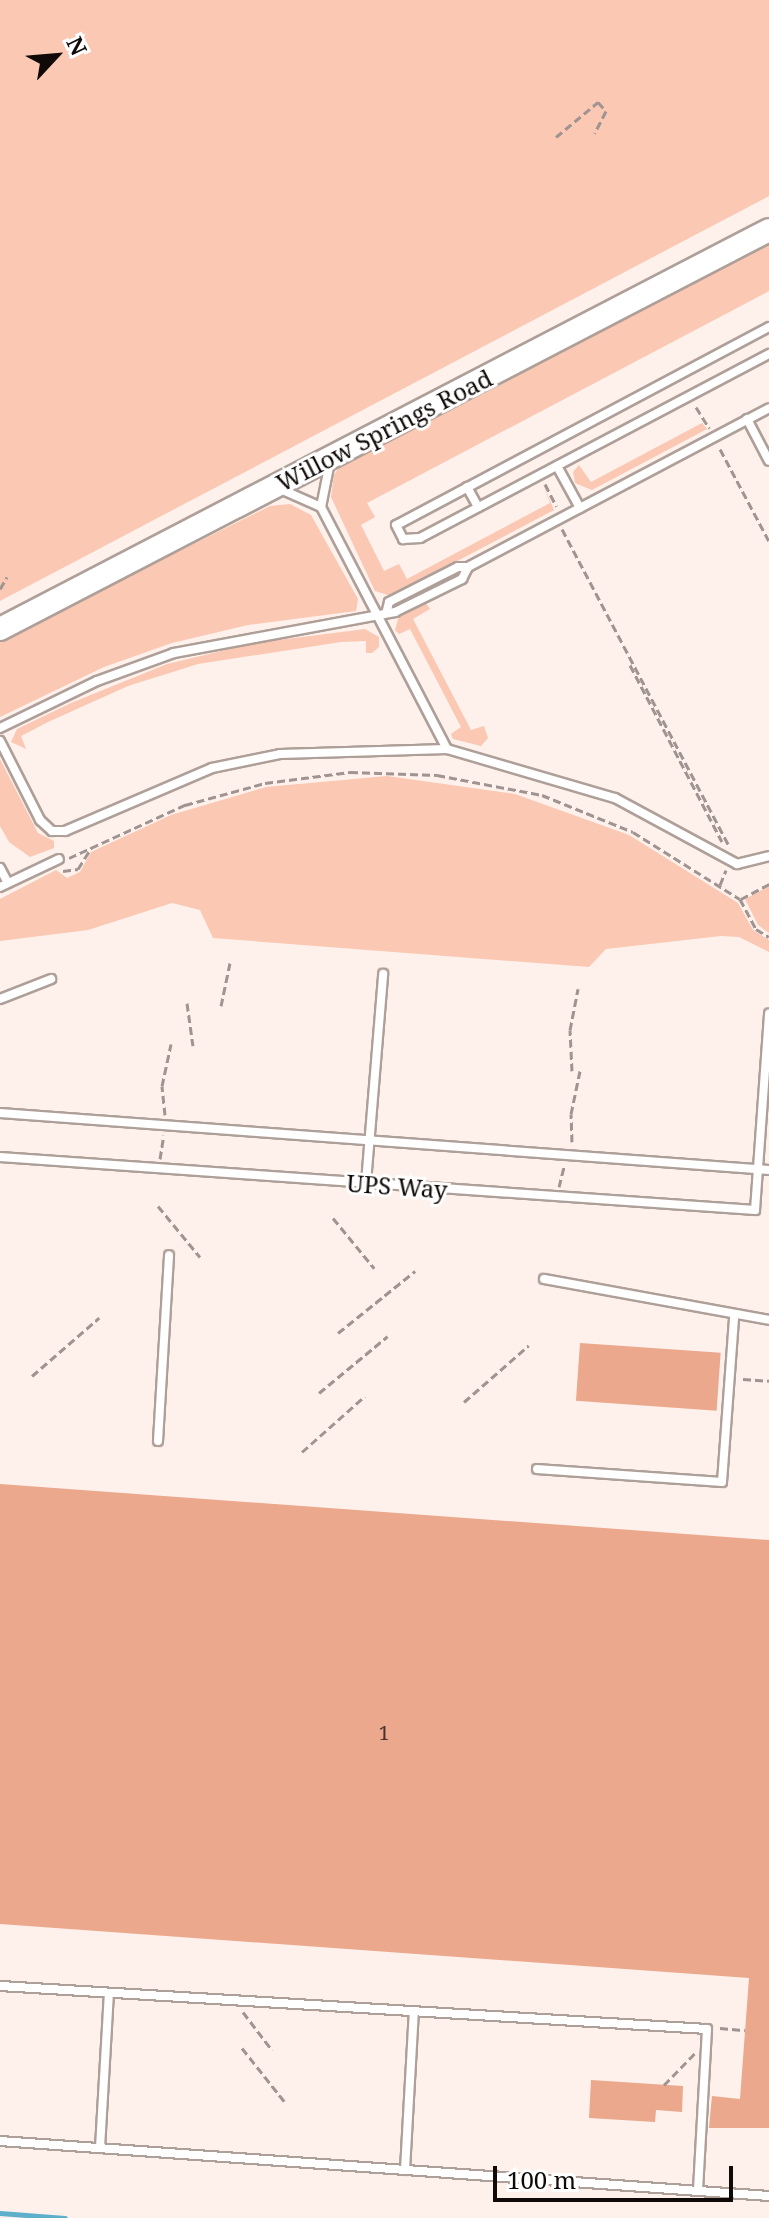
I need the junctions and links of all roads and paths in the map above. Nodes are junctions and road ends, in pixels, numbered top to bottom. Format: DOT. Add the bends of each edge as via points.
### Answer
graph roads {
  1 [pos="595,133"];
  2 [pos="556,137"];
  3 [pos="769,230"];
  4 [pos="769,327"];
  5 [pos="769,354"];
  6 [pos="769,408"];
  7 [pos="698,411"];
  8 [pos="747,419"];
  9 [pos="714,437"];
  10 [pos="331,457"];
  11 [pos="769,461"];
  12 [pos="557,466"];
  13 [pos="545,483"];
  14 [pos="275,487"];
  15 [pos="467,487"];
  16 [pos="321,507"];
  17 [pos="478,507"];
  18 [pos="580,508"];
  19 [pos="559,519"];
  20 [pos="769,541"];
  21 [pos="7,577"];
  22 [pos="0,589"];
  23 [pos="377,614"];
  24 [pos="0,629"];
  25 [pos="630,665"];
  26 [pos="0,728"];
  27 [pos="0,741"];
  28 [pos="447,749"];
  29 [pos="769,856"];
  30 [pos="59,859"];
  31 [pos="728,861"];
  32 [pos="0,868"];
  33 [pos="769,884"];
  34 [pos="4,885"];
  35 [pos="720,885"];
  36 [pos="740,899"];
  37 [pos="769,937"];
  38 [pos="230,963"];
  39 [pos="383,974"];
  40 [pos="51,979"];
  41 [pos="578,989"];
  42 [pos="0,999"];
  43 [pos="187,1003"];
  44 [pos="221,1006"];
  45 [pos="769,1013"];
  46 [pos="171,1044"];
  47 [pos="193,1046"];
  48 [pos="572,1071"];
  49 [pos="580,1071"];
  50 [pos="0,1113"];
  51 [pos="166,1126"];
  52 [pos="370,1141"];
  53 [pos="570,1156"];
  54 [pos="0,1157"];
  55 [pos="759,1170"];
  56 [pos="769,1170"];
  57 [pos="158,1171"];
  58 [pos="366,1183"];
  59 [pos="557,1196"];
  60 [pos="158,1206"];
  61 [pos="333,1218"];
  62 [pos="169,1255"];
  63 [pos="200,1257"];
  64 [pos="374,1268"];
  65 [pos="415,1271"];
  66 [pos="544,1279"];
  67 [pos="734,1317"];
  68 [pos="99,1318"];
  69 [pos="769,1320"];
  70 [pos="338,1333"];
  71 [pos="388,1336"];
  72 [pos="529,1345"];
  73 [pos="32,1376"];
  74 [pos="729,1379"];
  75 [pos="769,1381"];
  76 [pos="319,1393"];
  77 [pos="365,1396"];
  78 [pos="464,1402"];
  79 [pos="158,1441"];
  80 [pos="302,1452"];
  81 [pos="537,1469"];
  82 [pos="0,1986"];
  83 [pos="109,1993"];
  84 [pos="234,2000"];
  85 [pos="414,2011"];
  86 [pos="242,2048"];
  87 [pos="272,2050"];
  88 [pos="284,2101"];
  89 [pos="0,2141"];
  90 [pos="100,2148"];
  91 [pos="405,2170"];
  92 [pos="698,2191"];
  93 [pos="769,2196"];
  1 -- 2 [label="path" via="606,111 598,102"];
  3 -- 10 [label="main road, Willow Springs Road"];
  4 -- 15 [label="lane"];
  5 -- 12 [label="lane"];
  6 -- 8 [label="lane"];
  7 -- 9 [label="path"];
  8 -- 9 [label="lane"];
  8 -- 11 [label="lane"];
  9 -- 18 [label="lane"];
  9 -- 20 [label="path"];
  10 -- 14 [label="main road, Willow Springs Road"];
  10 -- 16 [label="lane"];
  12 -- 17 [label="lane"];
  12 -- 18 [label="lane"];
  13 -- 19 [label="path"];
  14 -- 16 [label="lane"];
  14 -- 24 [label="main road, Willow Springs Road"];
  15 -- 17 [label="lane"];
  15 -- 17 [label="lane" via="396,525 403,539 420,538"];
  16 -- 23 [label="lane"];
  18 -- 19 [label="lane"];
  19 -- 23 [label="lane" via="468,567 462,579 395,612"];
  19 -- 25 [label="path" via="729,850"];
  21 -- 22 [label="path"];
  23 -- 26 [label="lane" via="174,653 97,681"];
  23 -- 28 [label="lane"];
  27 -- 28 [label="lane" via="40,820 52,831 65,831 212,768 335,749"];
  28 -- 31 [label="lane" via="615,798"];
  29 -- 31 [label="lane" via="751,864"];
  30 -- 34 [label="lane"];
  30 -- 35 [label="path" via="156,816 235,790 328,774 401,773 461,778 553,799 633,832"];
  31 -- 35 [label="path"];
  32 -- 34 [label="lane"];
  33 -- 36 [label="path"];
  35 -- 36 [label="path"];
  36 -- 37 [label="path" via="756,929"];
  38 -- 44 [label="path"];
  39 -- 52 [label="lane"];
  40 -- 42 [label="lane"];
  41 -- 48 [label="path" via="570,1030"];
  43 -- 47 [label="path"];
  45 -- 55 [label="lane, UPS Way"];
  46 -- 51 [label="path" via="162,1086"];
  49 -- 53 [label="path"];
  50 -- 51 [label="lane, UPS Way"];
  51 -- 52 [label="lane, UPS Way"];
  51 -- 57 [label="path"];
  52 -- 53 [label="lane, UPS Way"];
  52 -- 58 [label="lane"];
  53 -- 55 [label="lane, UPS Way"];
  53 -- 59 [label="path"];
  54 -- 57 [label="lane, UPS Way"];
  55 -- 56 [label="lane, UPS Way"];
  55 -- 59 [label="lane, UPS Way" via="755,1210"];
  57 -- 58 [label="lane, UPS Way"];
  58 -- 59 [label="lane, UPS Way"];
  60 -- 63 [label="path"];
  61 -- 64 [label="path"];
  62 -- 79 [label="lane"];
  65 -- 70 [label="path"];
  66 -- 67 [label="lane"];
  67 -- 69 [label="lane"];
  67 -- 74 [label="lane"];
  68 -- 73 [label="path"];
  71 -- 76 [label="path"];
  72 -- 78 [label="path"];
  74 -- 75 [label="path"];
  74 -- 81 [label="lane" via="722,1482"];
  77 -- 80 [label="path"];
  82 -- 83 [label="lane"];
  83 -- 84 [label="lane"];
  83 -- 90 [label="lane"];
  84 -- 85 [label="lane"];
  84 -- 87 [label="path"];
  85 -- 91 [label="lane"];
  85 -- 92 [label="lane" via="707,2029"];
  86 -- 88 [label="path"];
  89 -- 90 [label="lane"];
  90 -- 91 [label="lane"];
  91 -- 92 [label="lane"];
  92 -- 93 [label="lane"];
}
